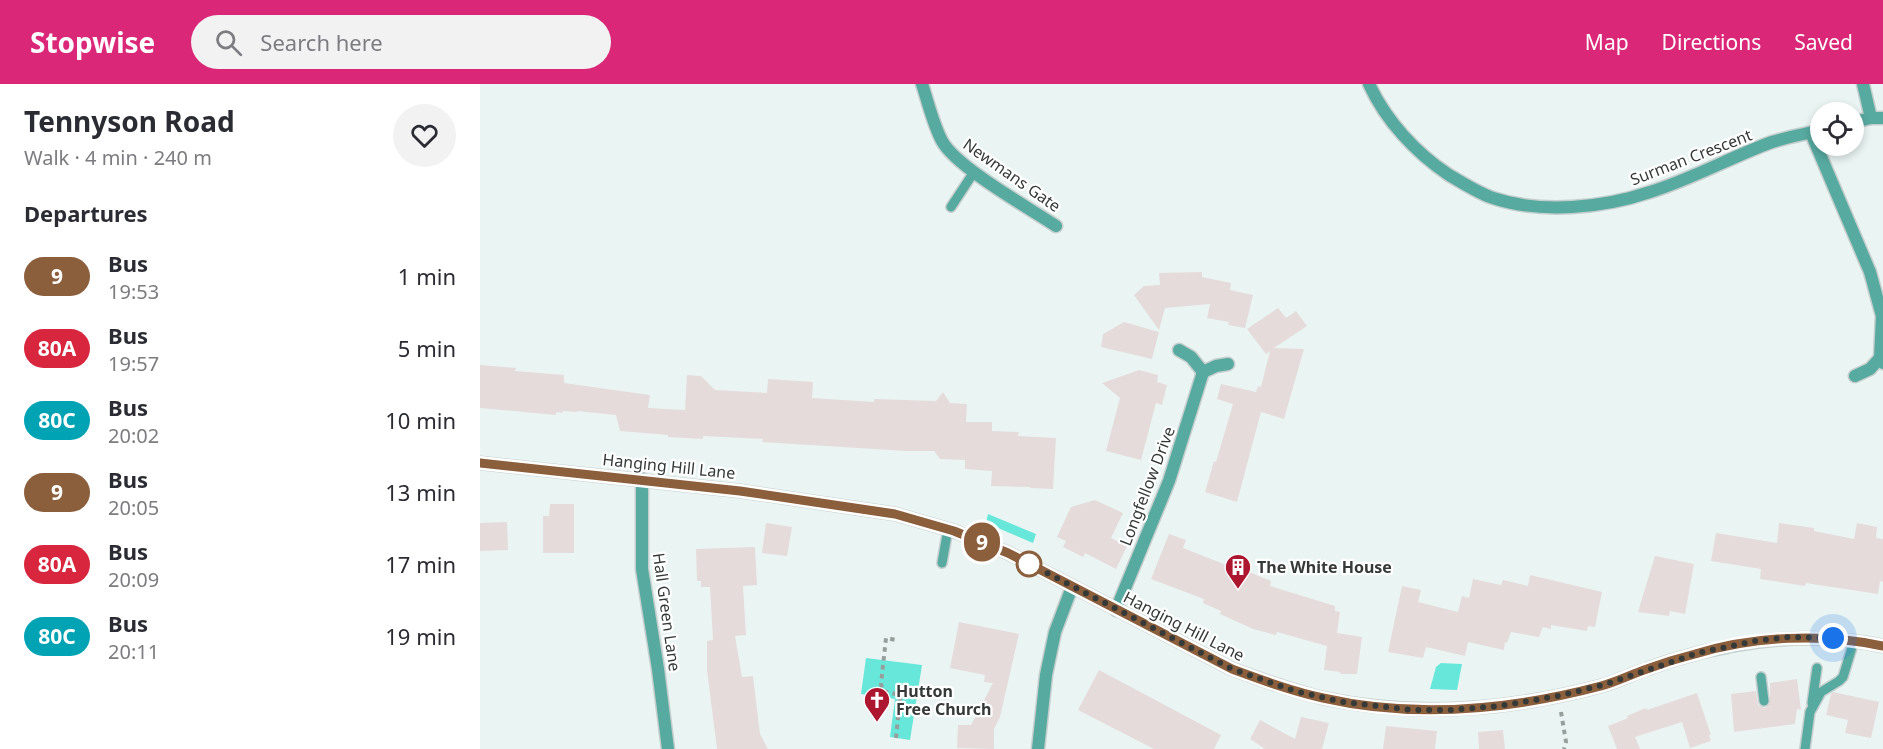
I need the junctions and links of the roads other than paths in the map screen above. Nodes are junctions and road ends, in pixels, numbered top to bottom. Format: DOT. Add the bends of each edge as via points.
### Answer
graph roads {
  1 [pos="922,84"];
  2 [pos="1369,84"];
  3 [pos="1863,84"];
  4 [pos="1877,118"];
  5 [pos="1810,132"];
  6 [pos="1826,156"];
  7 [pos="974,172"];
  8 [pos="951,207"];
  9 [pos="1056,226"];
  10 [pos="1179,350"];
  11 [pos="1882,361"];
  12 [pos="1228,364"];
  13 [pos="1203,372"];
  14 [pos="1855,375"];
  15 [pos="480,463"];
  16 [pos="642,479"];
  17 [pos="948,529"];
  18 [pos="942,564"];
  19 [pos="1072,587"];
  20 [pos="1116,610"];
  21 [pos="1854,641"];
  22 [pos="1883,646"];
  23 [pos="1817,668"];
  24 [pos="1761,677"];
  25 [pos="1764,702"];
  26 [pos="1810,712"];
  27 [pos="668,749"];
  28 [pos="1038,749"];
  29 [pos="1805,749"];
  1 -- 7 [label="street, Newmans Gate" via="942,140"];
  2 -- 5 [label="street, Surman Crescent" via="1402,135 1432,163 1493,198 1527,205 1574,207 1613,203 1652,192 1774,141"];
  3 -- 4 [label="street"];
  6 -- 11 [label="street" via="1870,272 1882,316"];
  7 -- 8 [label="lane"];
  7 -- 9 [label="street, Newmans Gate"];
  10 -- 13 [label="street"];
  11 -- 14 [label="street"];
  12 -- 13 [label="street"];
  13 -- 20 [label="street, Longfellow Drive" via="1169,481"];
  15 -- 16 [label="street, Hanging Hill Lane"];
  16 -- 17 [label="street, Hanging Hill Lane" via="895,514"];
  16 -- 27 [label="street, Hall Green Lane" via="642,569"];
  17 -- 18 [label="lane"];
  17 -- 19 [label="street, Hanging Hill Lane" via="1008,553"];
  19 -- 20 [label="street, Hanging Hill Lane"];
  19 -- 28 [label="street" via="1055,632"];
  20 -- 21 [label="street, Hanging Hill Lane" via="1232,669 1295,691 1343,702 1411,710 1499,706 1558,696 1698,653 1755,641 1790,637"];
  21 -- 22 [label="street, Hanging Hill Lane"];
  21 -- 26 [label="lane" via="1843,677 1821,692"];
  23 -- 26 [label="lane"];
  24 -- 25 [label="lane"];
  26 -- 29 [label="lane"];
}
